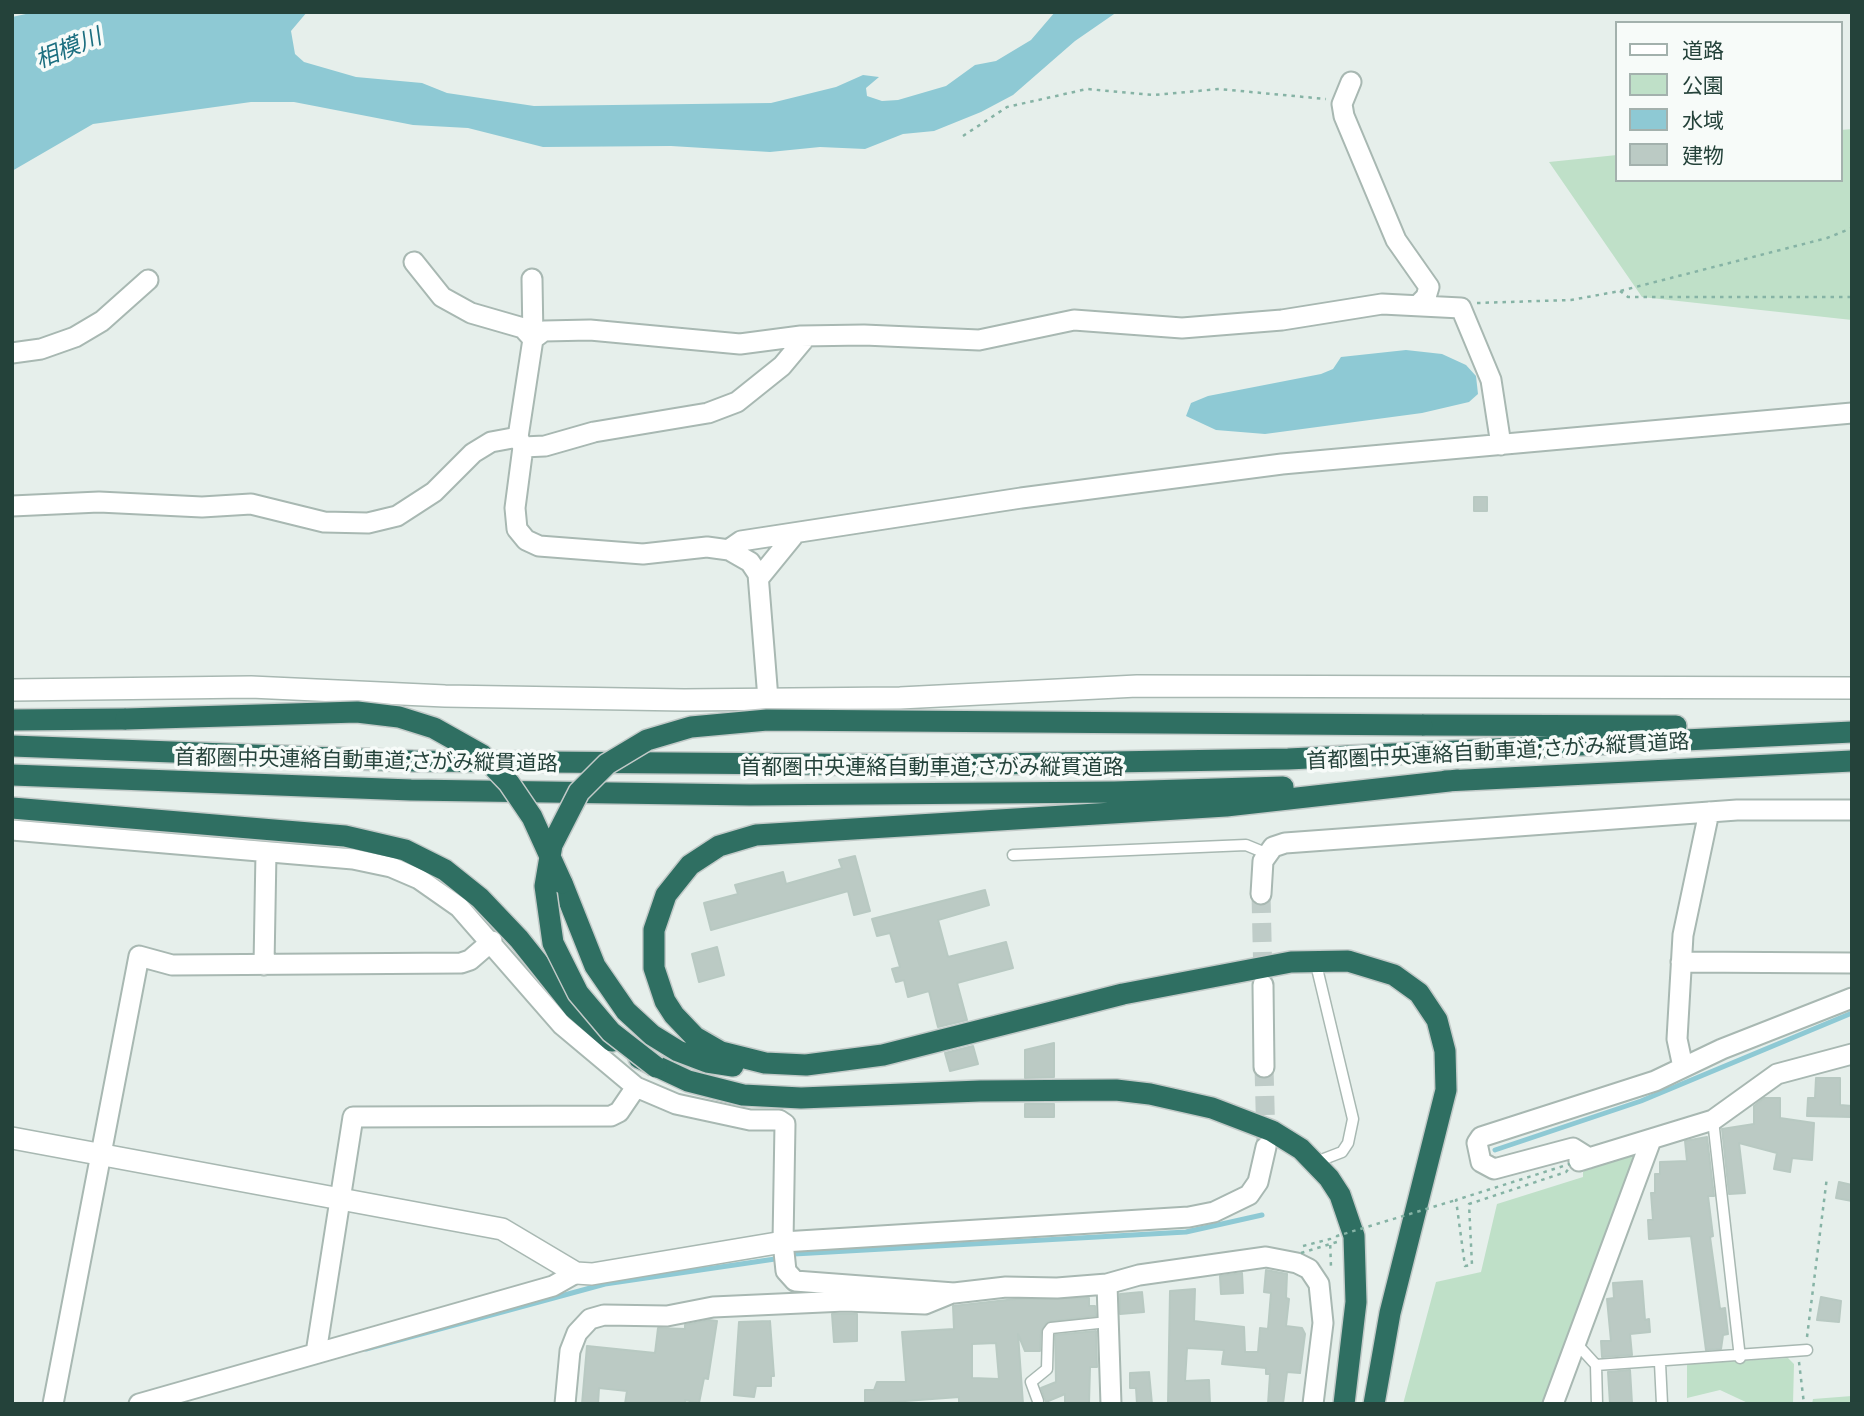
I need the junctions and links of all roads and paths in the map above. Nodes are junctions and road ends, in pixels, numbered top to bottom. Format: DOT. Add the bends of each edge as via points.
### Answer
graph roads {
  1 [pos="1351,82"];
  2 [pos="1342,104"];
  3 [pos="963,136"];
  4 [pos="1852,228"];
  5 [pos="414,262"];
  6 [pos="532,279"];
  7 [pos="148,280"];
  8 [pos="1620,291"];
  9 [pos="1852,297"];
  10 [pos="1419,304"];
  11 [pos="1461,307"];
  12 [pos="807,336"];
  13 [pos="533,339"];
  14 [pos="12,352"];
  15 [pos="1852,413"];
  16 [pos="520,442"];
  17 [pos="1501,445"];
  18 [pos="12,506"];
  19 [pos="794,535"];
  20 [pos="728,550"];
  21 [pos="759,578"];
  22 [pos="1852,688"];
  23 [pos="12,690"];
  24 [pos="768,699"];
  25 [pos="12,720"];
  26 [pos="1852,725"];
  27 [pos="1852,732"];
  28 [pos="12,746"];
  29 [pos="1852,761"];
  30 [pos="12,775"];
  31 [pos="1458,780"];
  32 [pos="12,808"];
  33 [pos="1852,810"];
  34 [pos="1709,812"];
  35 [pos="12,830"];
  36 [pos="266,852"];
  37 [pos="1268,854"];
  38 [pos="1013,855"];
  39 [pos="1261,894"];
  40 [pos="492,941"];
  41 [pos="1315,960"];
  42 [pos="1681,962"];
  43 [pos="1852,963"];
  44 [pos="264,965"];
  45 [pos="1263,985"];
  46 [pos="1852,998"];
  47 [pos="1852,1054"];
  48 [pos="806,1065"];
  49 [pos="656,1067"];
  50 [pos="1264,1067"];
  51 [pos="1683,1068"];
  52 [pos="636,1087"];
  53 [pos="1713,1120"];
  54 [pos="12,1138"];
  55 [pos="1651,1140"];
  56 [pos="1266,1147"];
  57 [pos="100,1155"];
  58 [pos="1316,1162"];
  59 [pos="1576,1164"];
  60 [pos="1827,1177"];
  61 [pos="1499,1187"];
  62 [pos="340,1199"];
  63 [pos="1456,1200"];
  64 [pos="783,1242"];
  65 [pos="1301,1253"];
  66 [pos="576,1273"];
  67 [pos="1107,1284"];
  68 [pos="954,1293"];
  69 [pos="1108,1322"];
  70 [pos="1576,1342"];
  71 [pos="1803,1351"];
  72 [pos="316,1353"];
  73 [pos="1740,1358"];
  74 [pos="1660,1363"];
  75 [pos="1596,1365"];
  76 [pos="1038,1401"];
  77 [pos="53,1404"];
  78 [pos="139,1404"];
  79 [pos="565,1404"];
  80 [pos="1111,1404"];
  81 [pos="1313,1404"];
  82 [pos="1344,1404"];
  83 [pos="1374,1404"];
  84 [pos="1553,1404"];
  85 [pos="1597,1404"];
  86 [pos="1662,1404"];
  87 [pos="1804,1404"];
  1 -- 2 [label="street"];
  2 -- 3 [label="path" via="1331,99 1219,89 1154,95 1087,89 1007,107"];
  2 -- 10 [label="street" via="1396,240 1429,287"];
  4 -- 8 [label="path"];
  5 -- 13 [label="street" via="442,297 471,313 523,328"];
  6 -- 13 [label="street"];
  7 -- 14 [label="street" via="102,321 75,337 41,349"];
  8 -- 9 [label="path" via="1628,297"];
  8 -- 11 [label="path" via="1572,300 1489,300"];
  10 -- 11 [label="street"];
  10 -- 12 [label="street" via="1382,304 1282,320 1182,328 1074,320 979,340"];
  11 -- 17 [label="street" via="1491,380"];
  12 -- 13 [label="street" via="740,344 590,330 544,331"];
  12 -- 16 [label="street" via="782,366 737,402 708,413 594,432 545,446"];
  13 -- 16 [label="street"];
  15 -- 17 [label="street"];
  16 -- 18 [label="street" via="491,442 472,453 434,492 397,516 368,523 324,522 251,504"];
  16 -- 20 [label="street" via="515,508 517,529 526,540 539,546 620,553 707,547"];
  17 -- 19 [label="street" via="1282,464 1021,498"];
  19 -- 20 [label="street" via="741,541"];
  19 -- 21 [label="street"];
  20 -- 21 [label="street" via="750,562"];
  21 -- 24 [label="street"];
  22 -- 24 [label="street" via="1136,686 900,698"];
  23 -- 24 [label="street" via="251,687 445,696"];
  25 -- 48 [label="highway, bridge" via="357,712 417,722 453,736 496,767 532,817 586,949 626,1011 678,1051 722,1065"];
  26 -- 49 [label="highway, bridge" via="767,720 691,727 647,740 607,764 579,792 552,845 545,896 554,943 578,993 611,1032"];
  27 -- 28 [label="highway, 首都圏中央連絡自動車道;さがみ縦貫道路" via="1116,763 413,761"];
  29 -- 31 [label="highway, 首都圏中央連絡自動車道;さがみ縦貫道路"];
  30 -- 31 [label="highway, 首都圏中央連絡自動車道;さがみ縦貫道路" via="424,790 750,795 1114,792"];
  31 -- 48 [label="highway" via="1226,806 1043,820 778,832 719,846 690,865 659,912 653,948 661,992 685,1028 721,1052 751,1061"];
  32 -- 49 [label="highway, bridge" via="345,836 405,850 445,870 480,898 585,1020"];
  33 -- 34 [label="street"];
  34 -- 37 [label="street" via="1285,843"];
  34 -- 42 [label="street"];
  35 -- 36 [label="street"];
  36 -- 40 [label="street" via="391,867 419,879 459,907"];
  36 -- 44 [label="street"];
  37 -- 38 [label="lane" via="1246,845"];
  37 -- 39 [label="street" via="1263,861"];
  40 -- 44 [label="street" via="461,963"];
  40 -- 52 [label="street" via="562,1025"];
  41 -- 48 [label="highway" via="1192,979 883,1055"];
  41 -- 58 [label="lane" via="1353,1119 1342,1152"];
  41 -- 83 [label="highway" via="1364,963 1407,983 1429,1006 1446,1051 1446,1090 1390,1313"];
  42 -- 43 [label="street"];
  42 -- 51 [label="street" via="1677,1039"];
  44 -- 57 [label="street" via="172,965 139,956"];
  45 -- 50 [label="street"];
  46 -- 51 [label="street"];
  47 -- 53 [label="street" via="1777,1074"];
  49 -- 58 [label="highway" via="725,1092 801,1098 1134,1091 1212,1108 1255,1123 1287,1139"];
  51 -- 59 [label="street" via="1481,1137 1477,1143 1481,1162 1494,1169 1573,1148"];
  52 -- 62 [label="street" via="611,1116 353,1117"];
  52 -- 64 [label="street" via="676,1104 750,1120 779,1120 785,1125"];
  53 -- 55 [label="street"];
  53 -- 73 [label="lane"];
  54 -- 57 [label="street"];
  55 -- 59 [label="street"];
  55 -- 70 [label="street"];
  56 -- 64 [label="street" via="1258,1182 1249,1195 1214,1212 1189,1217"];
  57 -- 62 [label="street"];
  57 -- 77 [label="street"];
  58 -- 82 [label="highway" via="1340,1195 1357,1256"];
  59 -- 63 [label="path" via="1469,1205 1472,1265 1465,1266"];
  60 -- 71 [label="path"];
  61 -- 63 [label="path"];
  62 -- 66 [label="street" via="502,1229"];
  62 -- 72 [label="street"];
  63 -- 65 [label="path, bridge" via="1337,1236 1338,1242"];
  64 -- 66 [label="street"];
  64 -- 68 [label="street" via="786,1271 795,1281"];
  66 -- 72 [label="street" via="553,1286"];
  67 -- 68 [label="street"];
  67 -- 69 [label="street"];
  67 -- 81 [label="street" via="1139,1275 1266,1257 1309,1269 1319,1284 1322,1323"];
  68 -- 79 [label="street" via="925,1304 832,1301 713,1307 667,1316 604,1315 590,1319 577,1332 570,1351"];
  69 -- 76 [label="lane" via="1051,1328 1047,1369 1031,1382"];
  69 -- 80 [label="street"];
  70 -- 75 [label="lane"];
  70 -- 84 [label="street"];
  71 -- 73 [label="lane"];
  71 -- 87 [label="path"];
  72 -- 78 [label="street"];
  73 -- 74 [label="lane"];
  74 -- 75 [label="lane"];
  74 -- 86 [label="lane"];
  75 -- 85 [label="lane"];
}
